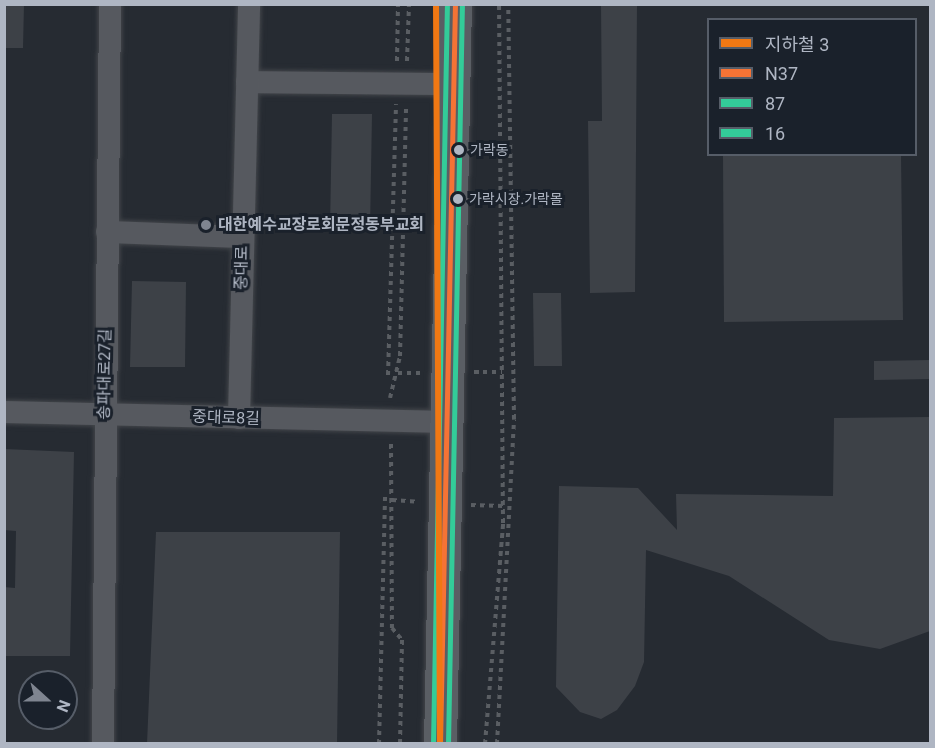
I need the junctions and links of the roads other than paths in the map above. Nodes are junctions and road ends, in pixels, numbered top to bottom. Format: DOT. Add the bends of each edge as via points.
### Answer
graph roads {
  1 [pos="110,4"];
  2 [pos="249,4"];
  3 [pos="455,4"];
  4 [pos="247,82"];
  5 [pos="454,84"];
  6 [pos="107,232"];
  7 [pos="243,237"];
  8 [pos="4,412"];
  9 [pos="104,414"];
  10 [pos="239,418"];
  11 [pos="448,422"];
  12 [pos="103,744"];
  13 [pos="440,744"];
  1 -- 6 [label="street, 송파대로27길"];
  2 -- 4 [label="street, 중대로"];
  3 -- 5 [label="main road"];
  4 -- 5 [label="street"];
  4 -- 7 [label="street, 중대로"];
  5 -- 11 [label="main road"];
  6 -- 7 [label="street"];
  6 -- 9 [label="street, 송파대로27길"];
  7 -- 10 [label="street, 중대로"];
  8 -- 9 [label="street, 중대로8길"];
  9 -- 10 [label="street, 중대로8길"];
  9 -- 12 [label="street, 송파대로27길"];
  10 -- 11 [label="street, 중대로8길"];
  11 -- 13 [label="main road"];
}
